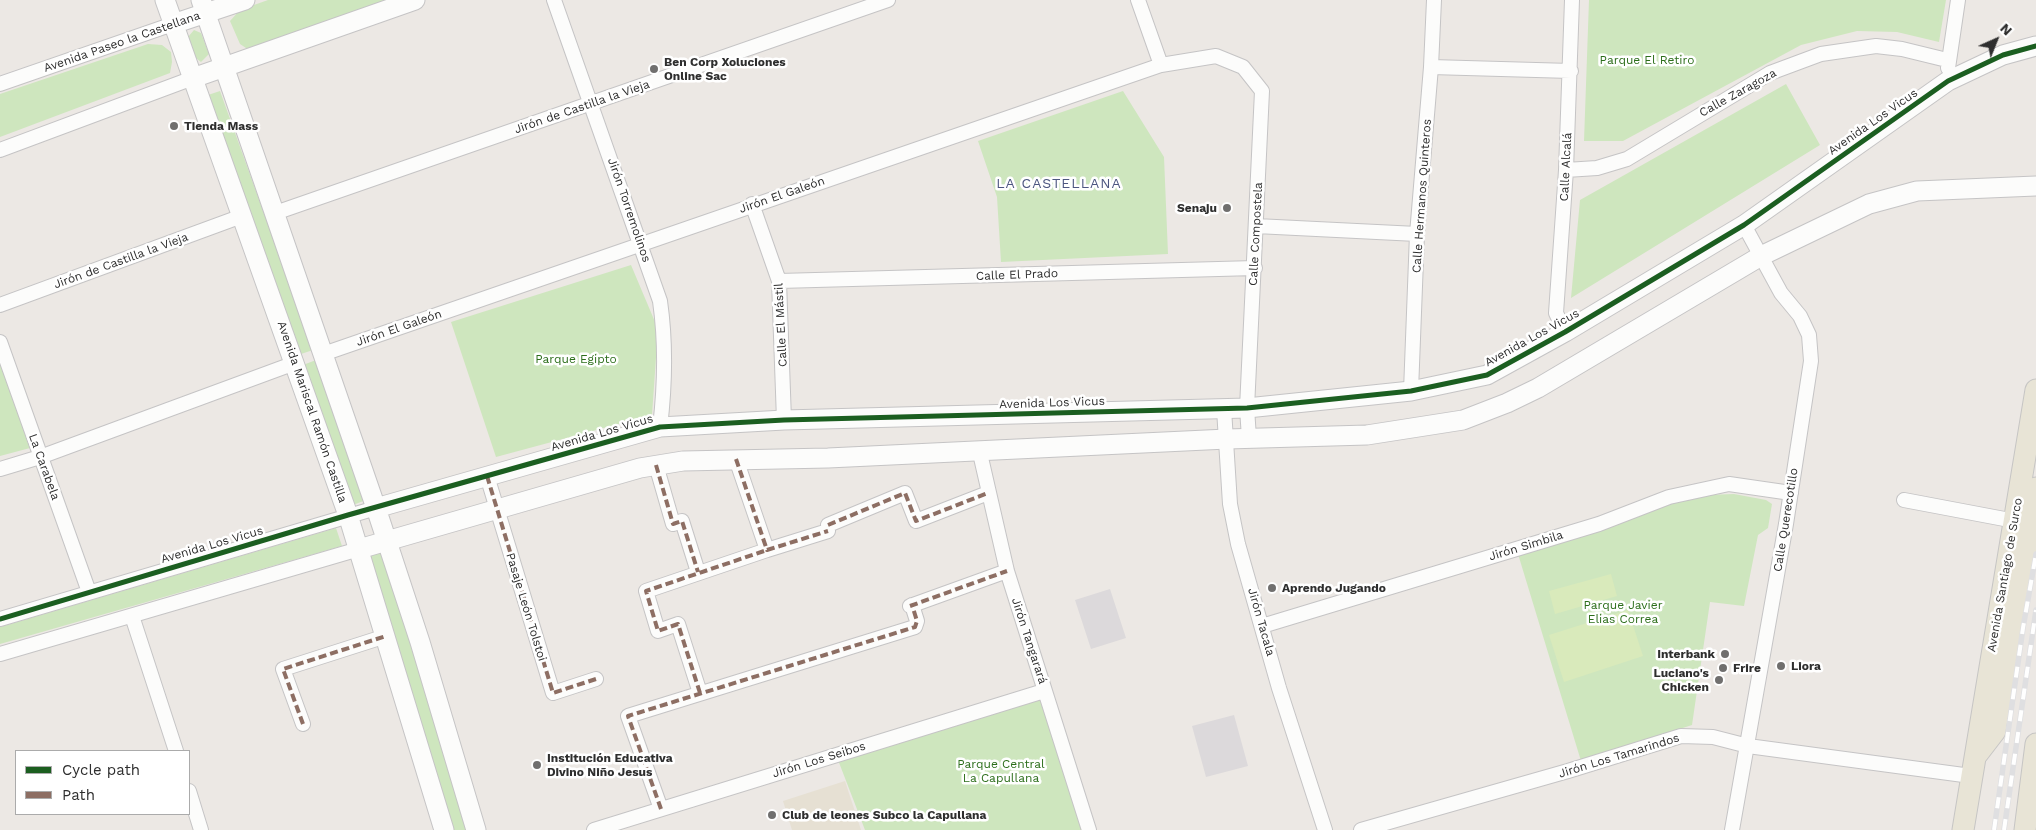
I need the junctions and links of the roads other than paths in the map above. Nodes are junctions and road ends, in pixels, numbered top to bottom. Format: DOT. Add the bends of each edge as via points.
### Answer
graph roads {
  1 [pos="165,0"];
  2 [pos="245,0"];
  3 [pos="415,0"];
  4 [pos="554,0"];
  5 [pos="888,0"];
  6 [pos="1138,0"];
  7 [pos="1434,0"];
  8 [pos="1572,0"];
  9 [pos="1958,0"];
  10 [pos="204,7"];
  11 [pos="173,24"];
  12 [pos="2036,46"];
  13 [pos="1947,60"];
  14 [pos="1161,65"];
  15 [pos="1431,66"];
  16 [pos="225,67"];
  17 [pos="1242,67"];
  18 [pos="1571,71"];
  19 [pos="192,78"];
  20 [pos="1948,81"];
  21 [pos="0,84"];
  22 [pos="592,103"];
  23 [pos="0,150"];
  24 [pos="1566,170"];
  25 [pos="2036,186"];
  26 [pos="752,204"];
  27 [pos="275,213"];
  28 [pos="242,216"];
  29 [pos="1744,225"];
  30 [pos="1256,226"];
  31 [pos="1417,234"];
  32 [pos="642,244"];
  33 [pos="1761,256"];
  34 [pos="1255,268"];
  35 [pos="780,281"];
  36 [pos="0,305"];
  37 [pos="1565,332"];
  38 [pos="0,342"];
  39 [pos="323,354"];
  40 [pos="295,363"];
  41 [pos="2036,390"];
  42 [pos="1411,391"];
  43 [pos="1247,408"];
  44 [pos="1224,409"];
  45 [pos="784,420"];
  46 [pos="660,427"];
  47 [pos="1249,438"];
  48 [pos="1226,439"];
  49 [pos="979,450"];
  50 [pos="40,457"];
  51 [pos="736,459"];
  52 [pos="656,465"];
  53 [pos="0,469"];
  54 [pos="487,476"];
  55 [pos="2036,488"];
  56 [pos="988,493"];
  57 [pos="1791,493"];
  58 [pos="1904,500"];
  59 [pos="376,508"];
  60 [pos="497,509"];
  61 [pos="348,516"];
  62 [pos="2027,529"];
  63 [pos="387,541"];
  64 [pos="359,549"];
  65 [pos="768,550"];
  66 [pos="1007,571"];
  67 [pos="698,572"];
  68 [pos="88,592"];
  69 [pos="132,616"];
  70 [pos="0,619"];
  71 [pos="1262,626"];
  72 [pos="386,636"];
  73 [pos="0,654"];
  74 [pos="596,679"];
  75 [pos="1044,690"];
  76 [pos="700,693"];
  77 [pos="303,724"];
  78 [pos="2036,744"];
  79 [pos="1748,746"];
  80 [pos="176,750"];
  81 [pos="1972,768"];
  82 [pos="190,794"];
  83 [pos="660,809"];
  84 [pos="201,830"];
  85 [pos="444,830"];
  86 [pos="476,830"];
  87 [pos="594,830"];
  88 [pos="1089,830"];
  89 [pos="1325,830"];
  90 [pos="1361,830"];
  91 [pos="1732,830"];
  92 [pos="1963,830"];
  93 [pos="2025,830"];
  1 -- 11 [label="street, Avenida Mariscal Ramón Castilla"];
  2 -- 10 [label="street, Avenida Paseo la Castellana"];
  3 -- 16 [label="street"];
  4 -- 22 [label="street, Jirón Torremolinos"];
  5 -- 22 [label="street, Jirón de Castilla la Vieja"];
  6 -- 14 [label="street"];
  7 -- 15 [label="street, Calle Hermanos Quinteros"];
  8 -- 18 [label="street, Calle Alcalá"];
  9 -- 13 [label="street"];
  10 -- 11 [label="street, Avenida Paseo la Castellana"];
  10 -- 16 [label="street"];
  11 -- 19 [label="street, Avenida Mariscal Ramón Castilla"];
  11 -- 21 [label="street, Avenida Paseo la Castellana"];
  12 -- 20 [label="street, Avenida Los Vicus" via="2003,55"];
  13 -- 20 [label="street"];
  13 -- 24 [label="street, Calle Zaragoza" via="1876,46 1820,54 1770,73 1627,159 1597,168"];
  14 -- 17 [label="street, Jirón El Galeón" via="1216,56"];
  14 -- 26 [label="street, Jirón El Galeón"];
  15 -- 18 [label="street"];
  15 -- 31 [label="street, Calle Hermanos Quinteros"];
  16 -- 19 [label="street"];
  16 -- 27 [label="street"];
  17 -- 30 [label="street, Calle Compostela" via="1262,91"];
  18 -- 24 [label="street, Calle Alcalá"];
  19 -- 23 [label="street"];
  19 -- 28 [label="street, Avenida Mariscal Ramón Castilla"];
  20 -- 29 [label="street, Avenida Los Vicus"];
  22 -- 27 [label="street, Jirón de Castilla la Vieja"];
  22 -- 32 [label="street, Jirón Torremolinos"];
  24 -- 37 [label="street, Calle Alcalá" via="1556,313"];
  25 -- 33 [label="street" via="1917,191 1868,204"];
  26 -- 32 [label="street, Jirón El Galeón"];
  26 -- 35 [label="street, Calle El Mástil"];
  27 -- 39 [label="street"];
  28 -- 36 [label="street, Jirón de Castilla la Vieja"];
  28 -- 40 [label="street, Avenida Mariscal Ramón Castilla"];
  29 -- 33 [label="street, Calle Querecotillo"];
  29 -- 37 [label="street, Avenida Los Vicus"];
  30 -- 31 [label="street"];
  30 -- 34 [label="street, Calle Compostela"];
  31 -- 42 [label="street, Calle Hermanos Quinteros"];
  32 -- 39 [label="street, Jirón El Galeón"];
  32 -- 46 [label="street, Jirón Torremolinos" via="660,301 665,334"];
  33 -- 47 [label="street" via="1538,388 1463,420 1366,435"];
  33 -- 57 [label="street, Calle Querecotillo" via="1809,335 1811,361"];
  34 -- 35 [label="street, Calle El Prado"];
  34 -- 43 [label="street, Calle Compostela"];
  35 -- 45 [label="street, Calle El Mástil"];
  37 -- 42 [label="street, Avenida Los Vicus" via="1487,375"];
  38 -- 50 [label="street, La Carabela"];
  39 -- 59 [label="street"];
  40 -- 50 [label="street"];
  40 -- 61 [label="street, Avenida Mariscal Ramón Castilla"];
  41 -- 62 [label="main road, Avenida Santiago de Surco"];
  42 -- 43 [label="street, Avenida Los Vicus"];
  43 -- 44 [label="street, Avenida Los Vicus"];
  43 -- 47 [label="street"];
  44 -- 45 [label="street, Avenida Los Vicus"];
  44 -- 48 [label="street, Jirón Tacala"];
  45 -- 46 [label="street, Avenida Los Vicus"];
  46 -- 54 [label="street, Avenida Los Vicus"];
  47 -- 48 [label="street"];
  48 -- 49 [label="street"];
  48 -- 71 [label="street, Jirón Tacala" via="1230,504"];
  49 -- 51 [label="street"];
  49 -- 56 [label="street, Jirón Tangarará"];
  50 -- 53 [label="street"];
  50 -- 68 [label="street, La Carabela"];
  51 -- 52 [label="street"];
  51 -- 65 [label="street"];
  52 -- 60 [label="street"];
  52 -- 67 [label="street" via="673,524 682,521"];
  54 -- 59 [label="street, Avenida Los Vicus"];
  54 -- 60 [label="street, Pasaje León Tolstoi"];
  55 -- 62 [label="main road, Avenida Santiago de Surco"];
  56 -- 65 [label="street" via="916,521 905,493 828,528"];
  56 -- 66 [label="street, Jirón Tangarará"];
  57 -- 71 [label="street, Jirón Simbila" via="1729,484 1669,497 1599,524"];
  57 -- 79 [label="street, Calle Querecotillo"];
  58 -- 62 [label="street"];
  59 -- 61 [label="street, Avenida Los Vicus"];
  59 -- 63 [label="street"];
  60 -- 63 [label="street"];
  60 -- 74 [label="street, Pasaje León Tolstoi" via="553,693"];
  61 -- 64 [label="street, Avenida Mariscal Ramón Castilla"];
  61 -- 68 [label="street, Avenida Los Vicus"];
  62 -- 81 [label="main road, Avenida Santiago de Surco" via="1998,610"];
  63 -- 64 [label="street"];
  63 -- 86 [label="street"];
  64 -- 69 [label="street"];
  64 -- 72 [label="street, Avenida Mariscal Ramón Castilla"];
  65 -- 67 [label="street"];
  66 -- 75 [label="street, Jirón Tangarará"];
  66 -- 76 [label="street" via="911,605 917,621 915,627"];
  67 -- 76 [label="street" via="646,591 658,631 678,624"];
  68 -- 70 [label="street, Avenida Los Vicus"];
  69 -- 73 [label="street"];
  69 -- 80 [label="street"];
  71 -- 89 [label="street, Jirón Tacala"];
  72 -- 77 [label="street" via="283,669"];
  72 -- 85 [label="street, Avenida Mariscal Ramón Castilla"];
  75 -- 83 [label="street, Jirón Los Seibos"];
  75 -- 88 [label="street, Jirón Tangarará"];
  76 -- 83 [label="street" via="628,716"];
  78 -- 93 [label="main road"];
  79 -- 81 [label="street, Jirón Los Tamarindos"];
  79 -- 90 [label="street, Jirón Los Tamarindos" via="1713,738 1681,736"];
  79 -- 91 [label="street, Calle Querecotillo"];
  81 -- 92 [label="main road, Avenida Santiago de Surco"];
  82 -- 84 [label="street"];
  83 -- 87 [label="street, Jirón Los Seibos"];
}
